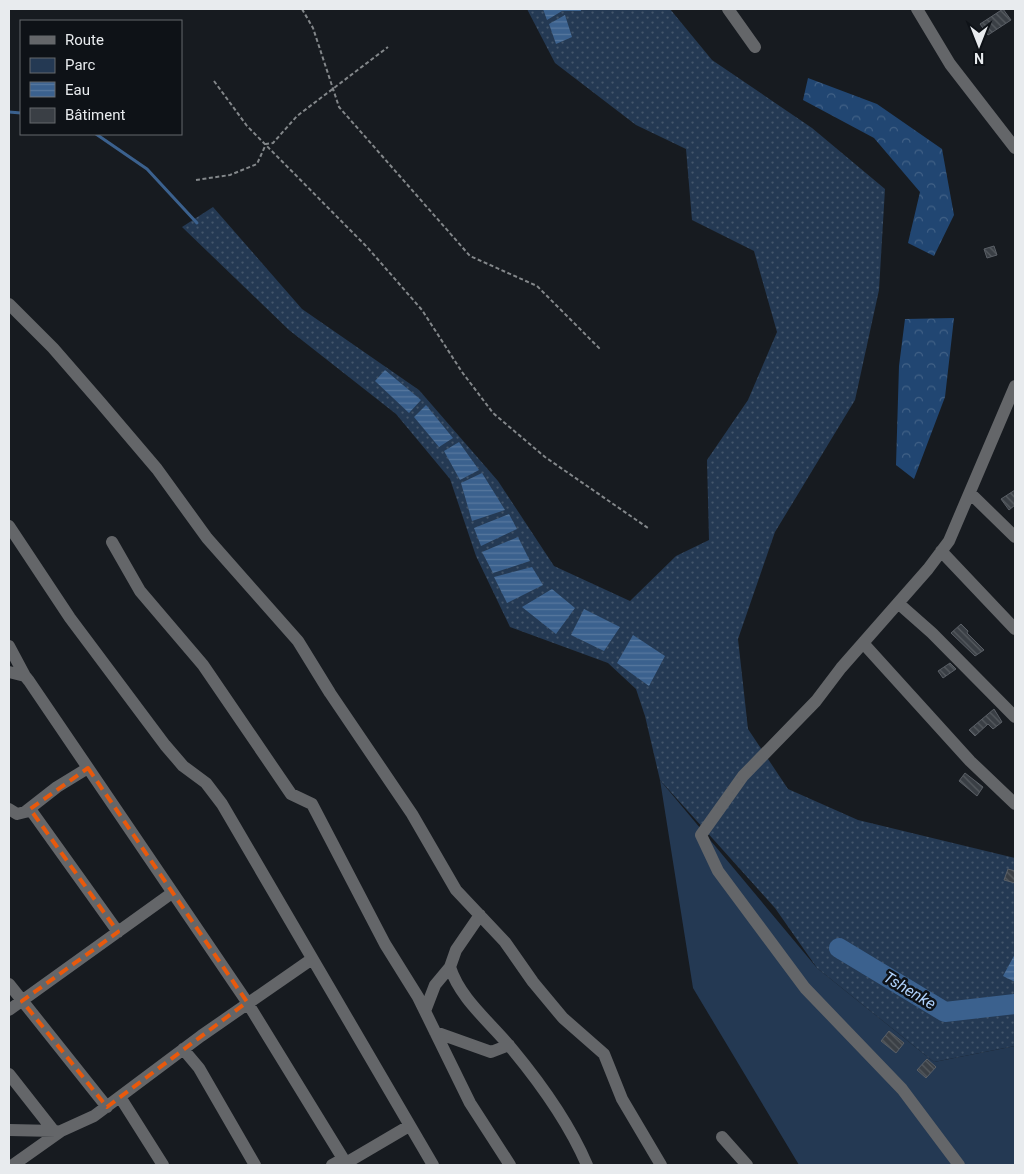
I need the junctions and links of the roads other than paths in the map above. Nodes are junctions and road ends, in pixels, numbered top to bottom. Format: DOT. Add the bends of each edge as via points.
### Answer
graph roads {
  1 [pos="728,9"];
  2 [pos="917,9"];
  3 [pos="755,47"];
  4 [pos="1015,148"];
  5 [pos="9,304"];
  6 [pos="1015,387"];
  7 [pos="970,493"];
  8 [pos="9,526"];
  9 [pos="1015,537"];
  10 [pos="112,542"];
  11 [pos="941,551"];
  12 [pos="898,603"];
  13 [pos="1015,629"];
  14 [pos="863,643"];
  15 [pos="9,646"];
  16 [pos="9,672"];
  17 [pos="25,676"];
  18 [pos="1015,717"];
  19 [pos="88,768"];
  20 [pos="1015,804"];
  21 [pos="9,809"];
  22 [pos="30,809"];
  23 [pos="172,893"];
  24 [pos="480,916"];
  25 [pos="118,932"];
  26 [pos="312,959"];
  27 [pos="450,967"];
  28 [pos="9,984"];
  29 [pos="22,1001"];
  30 [pos="247,1002"];
  31 [pos="9,1010"];
  32 [pos="425,1011"];
  33 [pos="435,1032"];
  34 [pos="508,1045"];
  35 [pos="183,1049"];
  36 [pos="9,1074"];
  37 [pos="120,1096"];
  38 [pos="106,1107"];
  39 [pos="409,1126"];
  40 [pos="9,1130"];
  41 [pos="57,1131"];
  42 [pos="722,1137"];
  43 [pos="342,1163"];
  44 [pos="13,1165"];
  45 [pos="164,1165"];
  46 [pos="255,1165"];
  47 [pos="433,1165"];
  48 [pos="510,1165"];
  49 [pos="587,1165"];
  50 [pos="661,1165"];
  51 [pos="747,1165"];
  52 [pos="959,1165"];
  1 -- 3 [label="street"];
  2 -- 4 [label="street" via="950,64"];
  5 -- 24 [label="street" via="100,402 157,469 207,538 298,641 412,814 456,890"];
  6 -- 7 [label="street"];
  7 -- 9 [label="street"];
  7 -- 11 [label="street" via="957,527"];
  8 -- 26 [label="street" via="70,618 165,745 183,766 206,783 222,804"];
  10 -- 32 [label="street" via="140,591 203,665 291,794 312,804 385,944"];
  11 -- 12 [label="street"];
  11 -- 13 [label="street"];
  12 -- 14 [label="street"];
  12 -- 18 [label="street"];
  14 -- 20 [label="street" via="970,762"];
  14 -- 52 [label="street" via="816,701 743,776 701,835 718,871 805,988 902,1089"];
  15 -- 17 [label="street"];
  16 -- 17 [label="street"];
  17 -- 19 [label="street"];
  19 -- 22 [label="street"];
  19 -- 23 [label="street"];
  21 -- 22 [label="street" via="17,814"];
  22 -- 25 [label="street"];
  23 -- 25 [label="street"];
  23 -- 30 [label="street"];
  24 -- 27 [label="street" via="456,950"];
  24 -- 50 [label="street" via="505,942 532,982 563,1018 604,1054 622,1099"];
  25 -- 29 [label="street"];
  26 -- 30 [label="street"];
  26 -- 39 [label="street"];
  27 -- 32 [label="street" via="435,985"];
  27 -- 34 [label="street" via="454,979"];
  28 -- 29 [label="street"];
  29 -- 31 [label="street"];
  29 -- 38 [label="street"];
  30 -- 35 [label="street"];
  30 -- 43 [label="street"];
  32 -- 33 [label="street"];
  33 -- 34 [label="street" via="491,1052"];
  33 -- 48 [label="street" via="470,1103"];
  34 -- 49 [label="street" via="576,1140"];
  35 -- 37 [label="street"];
  35 -- 46 [label="street" via="199,1068"];
  36 -- 41 [label="street"];
  37 -- 38 [label="street"];
  37 -- 45 [label="street"];
  38 -- 41 [label="street" via="94,1116"];
  39 -- 43 [label="street"];
  39 -- 47 [label="street"];
  40 -- 41 [label="street"];
  41 -- 44 [label="street"];
  42 -- 51 [label="street"];
}
